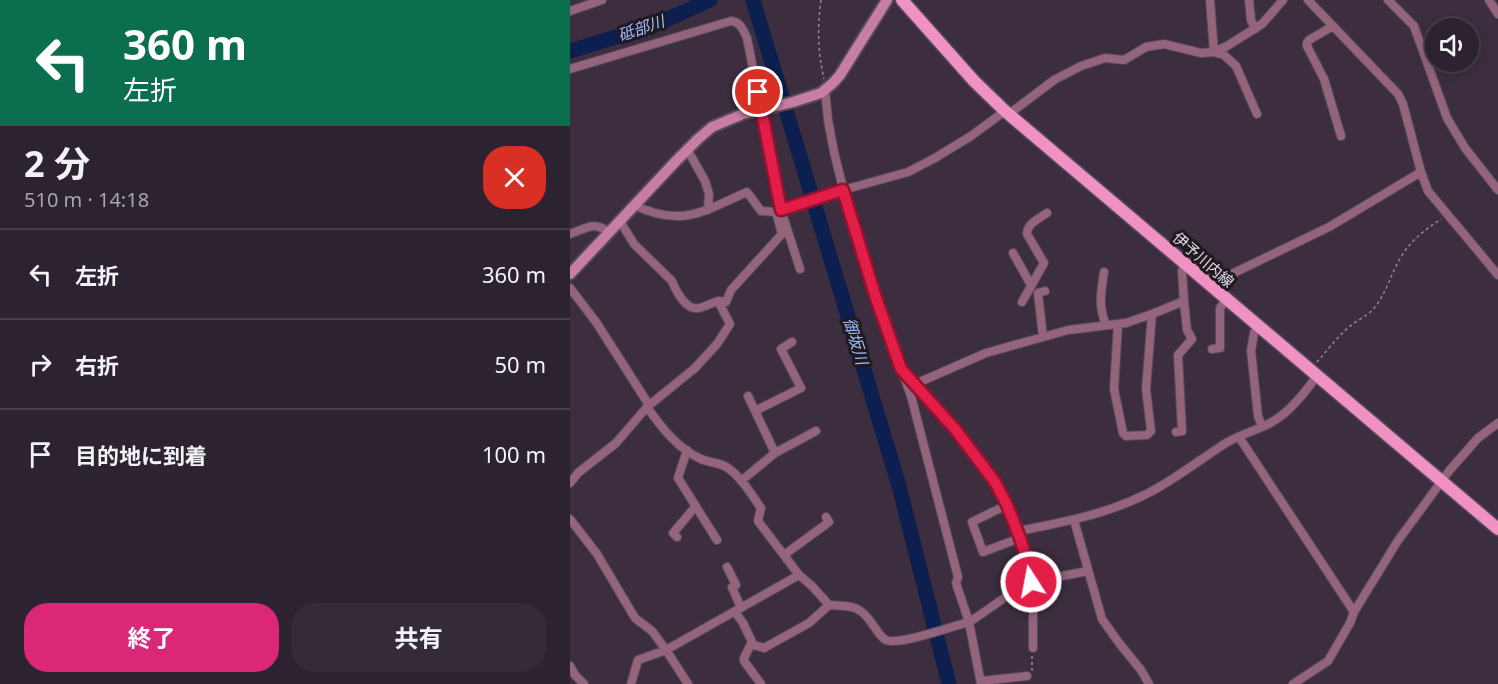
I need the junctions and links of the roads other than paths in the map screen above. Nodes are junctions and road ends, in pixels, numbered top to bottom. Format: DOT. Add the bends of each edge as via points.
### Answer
graph roads {
  1 [pos="602,0"];
  2 [pos="887,0"];
  3 [pos="902,0"];
  4 [pos="1210,0"];
  5 [pos="1249,0"];
  6 [pos="1283,0"];
  7 [pos="1308,0"];
  8 [pos="1388,0"];
  9 [pos="1489,0"];
  10 [pos="570,11"];
  11 [pos="1498,15"];
  12 [pos="1333,26"];
  13 [pos="1255,29"];
  14 [pos="1214,52"];
  15 [pos="570,69"];
  16 [pos="823,92"];
  17 [pos="762,110"];
  18 [pos="1007,112"];
  19 [pos="1257,114"];
  20 [pos="1341,136"];
  21 [pos="687,149"];
  22 [pos="1421,172"];
  23 [pos="1498,190"];
  24 [pos="841,191"];
  25 [pos="634,205"];
  26 [pos="708,210"];
  27 [pos="781,210"];
  28 [pos="1047,213"];
  29 [pos="620,221"];
  30 [pos="609,232"];
  31 [pos="570,234"];
  32 [pos="1013,253"];
  33 [pos="1186,265"];
  34 [pos="800,269"];
  35 [pos="1104,272"];
  36 [pos="570,274"];
  37 [pos="1498,275"];
  38 [pos="1209,285"];
  39 [pos="1030,287"];
  40 [pos="570,288"];
  41 [pos="1226,300"];
  42 [pos="718,301"];
  43 [pos="1184,301"];
  44 [pos="1022,302"];
  45 [pos="1152,314"];
  46 [pos="1118,324"];
  47 [pos="1106,325"];
  48 [pos="1258,326"];
  49 [pos="1043,337"];
  50 [pos="792,342"];
  51 [pos="1212,349"];
  52 [pos="901,369"];
  53 [pos="1313,373"];
  54 [pos="915,384"];
  55 [pos="748,396"];
  56 [pos="648,406"];
  57 [pos="755,411"];
  58 [pos="1498,423"];
  59 [pos="1262,426"];
  60 [pos="816,431"];
  61 [pos="1176,432"];
  62 [pos="1239,437"];
  63 [pos="687,450"];
  64 [pos="775,453"];
  65 [pos="741,481"];
  66 [pos="1441,481"];
  67 [pos="570,483"];
  68 [pos="1007,505"];
  69 [pos="696,506"];
  70 [pos="826,517"];
  71 [pos="570,519"];
  72 [pos="1074,520"];
  73 [pos="1498,529"];
  74 [pos="1019,535"];
  75 [pos="677,537"];
  76 [pos="717,540"];
  77 [pos="784,555"];
  78 [pos="727,567"];
  79 [pos="1088,571"];
  80 [pos="799,576"];
  81 [pos="1031,582"];
  82 [pos="829,605"];
  83 [pos="738,610"];
  84 [pos="1354,612"];
  85 [pos="967,622"];
  86 [pos="751,644"];
  87 [pos="1033,648"];
  88 [pos="666,650"];
  89 [pos="570,666"];
  90 [pos="1030,675"];
  91 [pos="981,683"];
  92 [pos="584,684"];
  93 [pos="631,684"];
  94 [pos="688,684"];
  95 [pos="761,684"];
  96 [pos="1149,684"];
  97 [pos="1293,684"];
  1 -- 10 [label="street"];
  2 -- 16 [label="street" via="840,75"];
  3 -- 18 [label="main road, 伊予川内線"];
  4 -- 14 [label="street"];
  5 -- 13 [label="street"];
  6 -- 13 [label="street"];
  7 -- 12 [label="street"];
  8 -- 23 [label="street" via="1414,26 1447,118"];
  9 -- 11 [label="street"];
  12 -- 20 [label="street" via="1307,43 1324,79"];
  12 -- 22 [label="street" via="1398,94"];
  13 -- 14 [label="street"];
  14 -- 18 [label="street" via="1201,53 1164,44 1146,46 1124,60 1105,58 1081,66"];
  14 -- 19 [label="street" via="1236,66"];
  15 -- 17 [label="street" via="734,21 747,38"];
  16 -- 17 [label="street"];
  16 -- 24 [label="street"];
  17 -- 21 [label="street" via="712,128"];
  17 -- 27 [label="street"];
  18 -- 24 [label="street" via="908,172"];
  18 -- 33 [label="main road, 伊予川内線"];
  21 -- 25 [label="street"];
  21 -- 26 [label="street" via="705,181"];
  22 -- 37 [label="street" via="1428,191"];
  22 -- 38 [label="street" via="1329,227"];
  24 -- 27 [label="street"];
  24 -- 52 [label="street"];
  25 -- 26 [label="street" via="671,216"];
  25 -- 29 [label="street"];
  26 -- 27 [label="street" via="747,192 761,211"];
  27 -- 34 [label="street"];
  27 -- 42 [label="street" via="782,234 731,290 726,302"];
  28 -- 39 [label="street" via="1027,228 1044,263"];
  29 -- 30 [label="street"];
  29 -- 42 [label="street" via="634,244 672,281 687,304 698,309"];
  30 -- 31 [label="street" via="594,225"];
  30 -- 36 [label="street"];
  32 -- 39 [label="street"];
  33 -- 38 [label="main road, 伊予川内線"];
  33 -- 43 [label="street" via="1182,271"];
  35 -- 47 [label="street" via="1100,302"];
  38 -- 41 [label="main road, 伊予川内線"];
  39 -- 44 [label="street"];
  39 -- 49 [label="street" via="1041,292"];
  40 -- 56 [label="street"];
  41 -- 48 [label="main road, 伊予川内線"];
  41 -- 51 [label="street" via="1220,308 1220,348"];
  42 -- 56 [label="street" via="730,324 717,344"];
  43 -- 45 [label="street"];
  43 -- 61 [label="street" via="1187,330 1192,339 1178,355 1182,431"];
  45 -- 46 [label="street"];
  45 -- 46 [label="street" via="1146,389 1152,427 1147,435 1123,433 1114,389"];
  46 -- 47 [label="street"];
  47 -- 49 [label="street"];
  48 -- 53 [label="main road, 伊予川内線"];
  48 -- 59 [label="street" via="1251,351 1257,416"];
  49 -- 54 [label="street" via="986,353"];
  50 -- 57 [label="street" via="781,349 801,388"];
  52 -- 54 [label="street"];
  52 -- 85 [label="street"];
  53 -- 59 [label="street" via="1292,406"];
  53 -- 66 [label="main road, 伊予川内線"];
  54 -- 68 [label="street" via="980,461"];
  55 -- 57 [label="street"];
  56 -- 63 [label="street" via="660,427"];
  56 -- 67 [label="street" via="616,443"];
  57 -- 64 [label="street"];
  58 -- 66 [label="street" via="1478,438"];
  59 -- 62 [label="street"];
  60 -- 64 [label="street"];
  62 -- 72 [label="street" via="1160,487"];
  62 -- 84 [label="street"];
  63 -- 65 [label="street" via="729,468"];
  63 -- 69 [label="street" via="678,477"];
  64 -- 65 [label="street"];
  65 -- 77 [label="street" via="761,508 758,521"];
  66 -- 73 [label="main road, 伊予川内線"];
  66 -- 84 [label="street"];
  68 -- 74 [label="street"];
  68 -- 74 [label="street" via="972,522 983,552"];
  69 -- 75 [label="street" via="673,533"];
  69 -- 76 [label="street"];
  70 -- 77 [label="street" via="829,522"];
  71 -- 88 [label="street" via="597,554 635,618 652,631"];
  72 -- 74 [label="street"];
  72 -- 79 [label="street"];
  74 -- 81 [label="street"];
  77 -- 80 [label="street"];
  78 -- 83 [label="street" via="736,585 732,587"];
  79 -- 81 [label="street"];
  79 -- 96 [label="street" via="1102,619"];
  80 -- 82 [label="street"];
  80 -- 83 [label="street"];
  81 -- 85 [label="street"];
  81 -- 87 [label="street" via="1035,603"];
  82 -- 85 [label="street" via="861,610 880,635 892,641"];
  82 -- 86 [label="street" via="809,623 764,648"];
  83 -- 86 [label="street"];
  83 -- 88 [label="street"];
  84 -- 97 [label="street" via="1328,661"];
  85 -- 91 [label="street"];
  86 -- 95 [label="street" via="744,661"];
  88 -- 93 [label="street" via="638,660"];
  88 -- 94 [label="street"];
  89 -- 92 [label="street"];
  90 -- 91 [label="street"];
}
